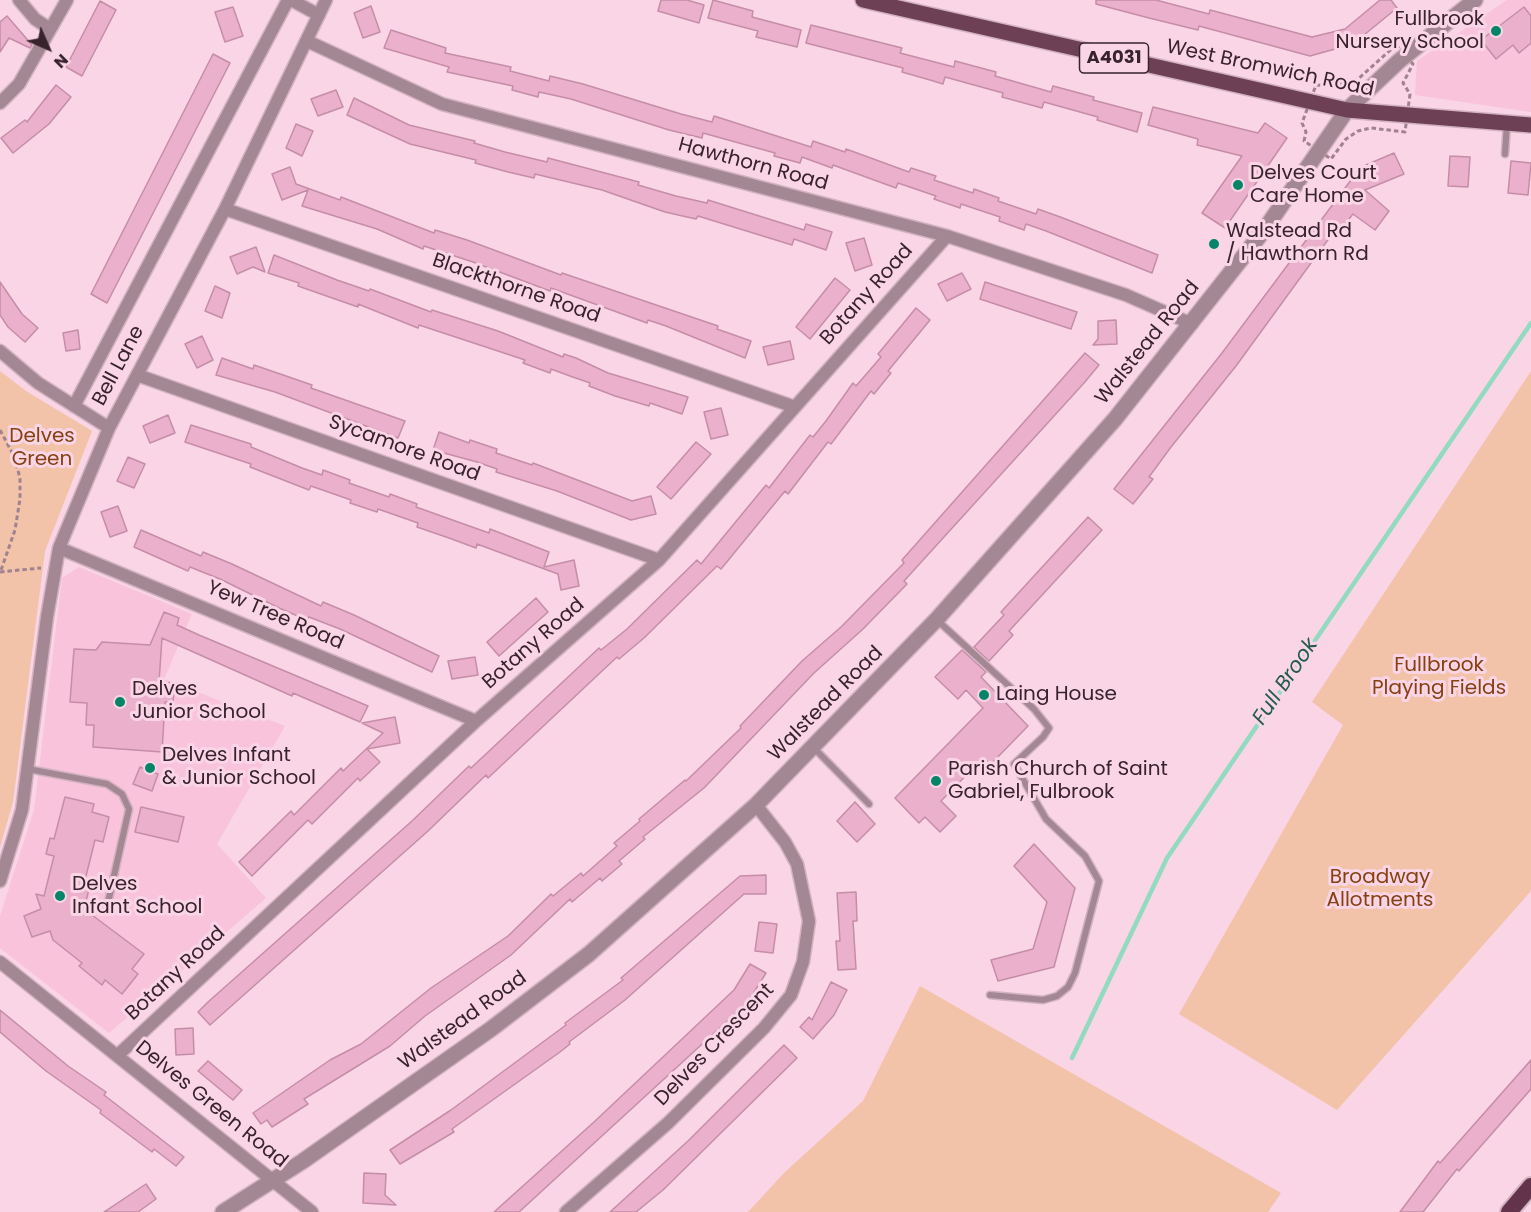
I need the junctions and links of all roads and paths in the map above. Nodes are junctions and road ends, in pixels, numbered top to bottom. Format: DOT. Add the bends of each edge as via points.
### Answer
graph roads {
  1 [pos="19,0"];
  2 [pos="67,0"];
  3 [pos="289,0"];
  4 [pos="326,0"];
  5 [pos="863,0"];
  6 [pos="1475,0"];
  7 [pos="882,3"];
  8 [pos="319,15"];
  9 [pos="50,29"];
  10 [pos="307,41"];
  11 [pos="0,103"];
  12 [pos="1347,110"];
  13 [pos="1508,123"];
  14 [pos="1531,125"];
  15 [pos="1505,153"];
  16 [pos="225,208"];
  17 [pos="947,236"];
  18 [pos="1192,324"];
  19 [pos="0,351"];
  20 [pos="137,375"];
  21 [pos="74,406"];
  22 [pos="795,407"];
  23 [pos="109,428"];
  24 [pos="0,430"];
  25 [pos="59,548"];
  26 [pos="659,560"];
  27 [pos="55,567"];
  28 [pos="0,573"];
  29 [pos="937,620"];
  30 [pos="476,721"];
  31 [pos="814,748"];
  32 [pos="28,770"];
  33 [pos="869,804"];
  34 [pos="756,805"];
  35 [pos="0,881"];
  36 [pos="107,907"];
  37 [pos="0,962"];
  38 [pos="990,995"];
  39 [pos="118,1055"];
  40 [pos="274,1181"];
  41 [pos="1531,1186"];
  42 [pos="223,1212"];
  43 [pos="312,1212"];
  44 [pos="566,1212"];
  45 [pos="1509,1212"];
  1 -- 9 [label="street"];
  2 -- 9 [label="street"];
  3 -- 8 [label="street"];
  3 -- 21 [label="street, Bell Lane"];
  4 -- 8 [label="street, Bell Lane"];
  5 -- 7 [label="main road, West Bromwich Road / A4031"];
  6 -- 12 [label="street, Walstead Road" via="1399,61"];
  7 -- 12 [label="main road, West Bromwich Road / A4031"];
  8 -- 10 [label="street, Bell Lane"];
  9 -- 11 [label="street" via="18,84"];
  10 -- 16 [label="street, Bell Lane"];
  10 -- 17 [label="street, Hawthorn Road" via="442,104"];
  12 -- 13 [label="main road, West Bromwich Road / A4031"];
  12 -- 18 [label="street, Walstead Road" via="1265,229"];
  13 -- 14 [label="main road, West Bromwich Road / A4031"];
  13 -- 15 [label="lane"];
  16 -- 20 [label="street, Bell Lane"];
  16 -- 22 [label="street, Blackthorne Road"];
  17 -- 18 [label="street, Hawthorn Road" via="1126,295"];
  17 -- 22 [label="street, Botany Road"];
  18 -- 29 [label="street, Walstead Road"];
  19 -- 21 [label="street"];
  20 -- 23 [label="street, Bell Lane"];
  20 -- 26 [label="street, Sycamore Road"];
  21 -- 23 [label="street"];
  22 -- 26 [label="street, Botany Road"];
  23 -- 25 [label="street, Bell Lane"];
  24 -- 28 [label="path" via="20,478 15,530"];
  25 -- 27 [label="street, Bell Lane"];
  25 -- 30 [label="street, Yew Tree Road"];
  26 -- 30 [label="street, Botany Road"];
  27 -- 28 [label="path"];
  27 -- 32 [label="street, Bell Lane"];
  29 -- 31 [label="street, Walstead Road"];
  29 -- 38 [label="lane" via="1034,709 1049,728 1014,764 1046,819 1085,856 1099,881 1068,987 1044,1000"];
  30 -- 39 [label="street, Botany Road"];
  31 -- 33 [label="lane"];
  31 -- 34 [label="street, Walstead Road"];
  32 -- 35 [label="street, Bell Lane" via="22,810"];
  32 -- 36 [label="lane" via="107,784 122,794 129,809"];
  34 -- 40 [label="street, Walstead Road" via="589,954 491,1029"];
  34 -- 44 [label="street, Delves Crescent" via="797,864 809,921 803,963 791,995 764,1028 676,1115"];
  37 -- 39 [label="street, Delves Green Road"];
  39 -- 40 [label="street, Delves Green Road"];
  40 -- 42 [label="street, Walstead Road"];
  40 -- 43 [label="street, Delves Green Road"];
  41 -- 45 [label="highway"];
}
